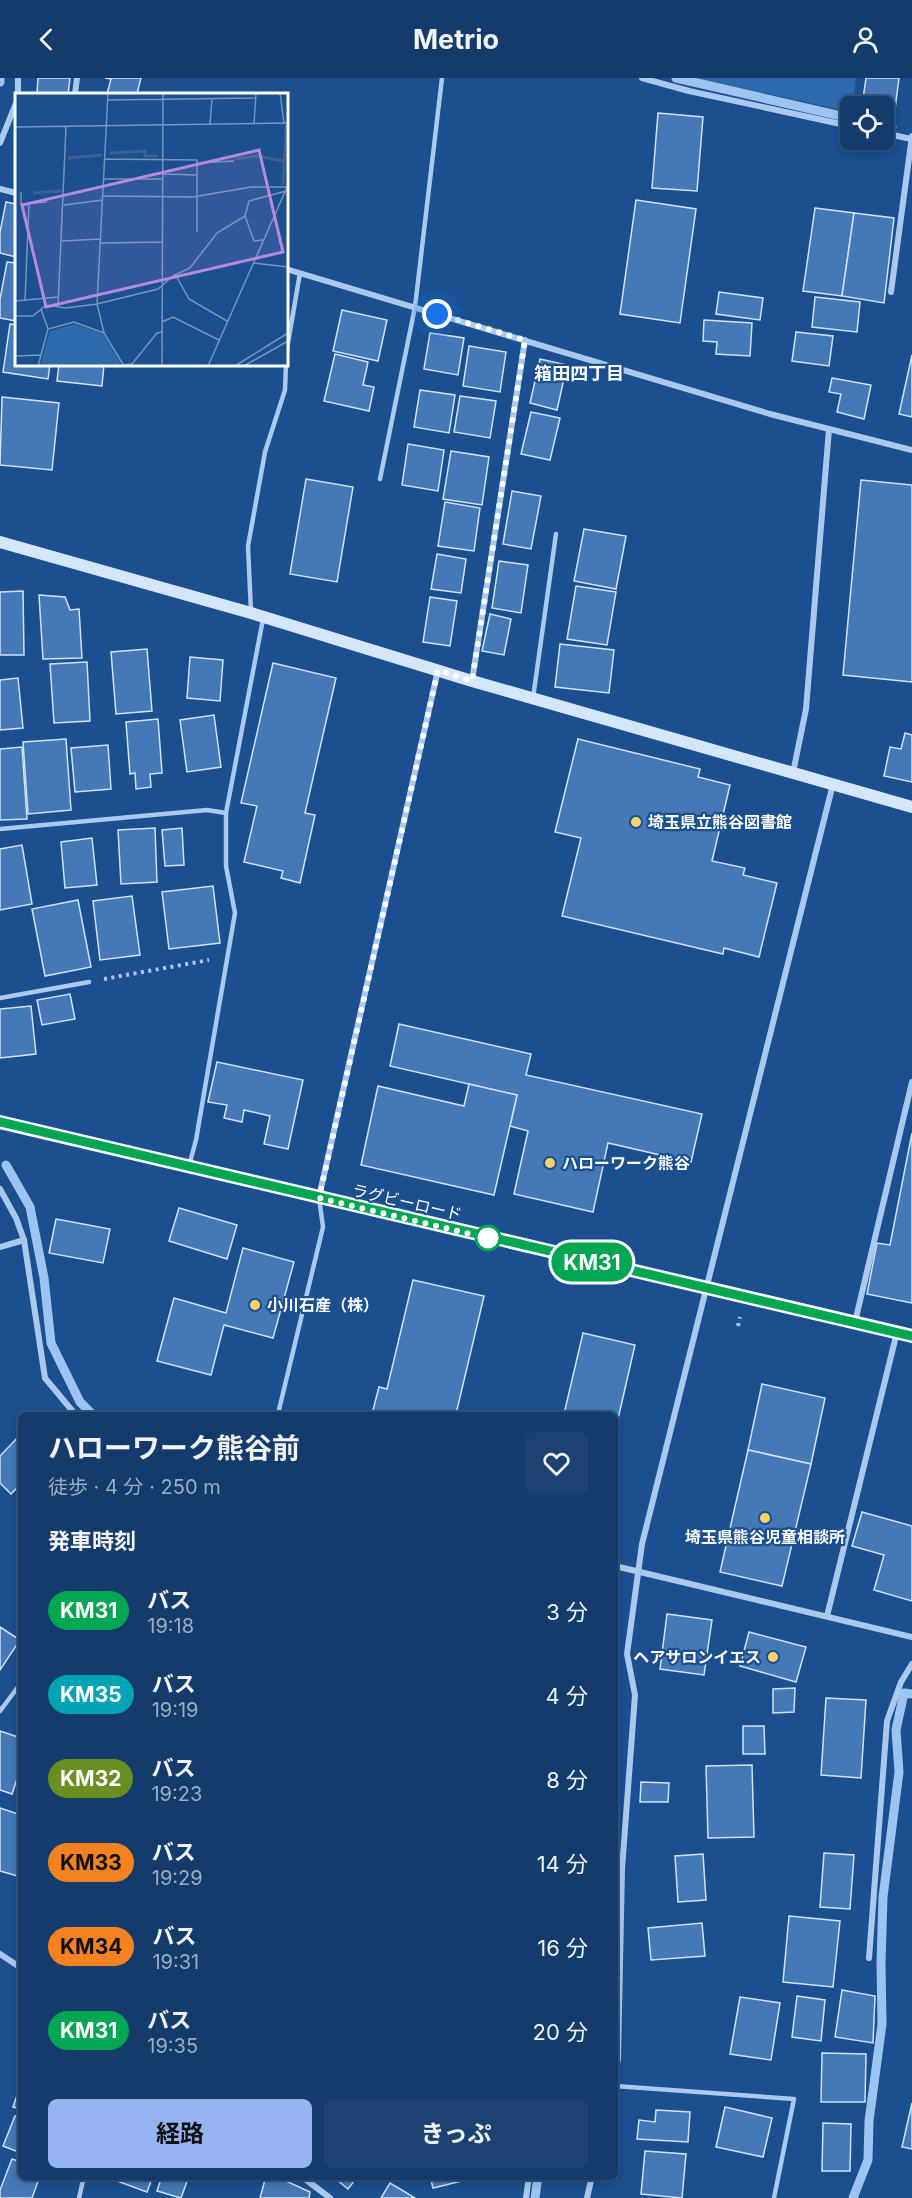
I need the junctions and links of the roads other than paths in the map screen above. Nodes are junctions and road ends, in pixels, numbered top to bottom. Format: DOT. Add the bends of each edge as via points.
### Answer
graph roads {
  1 [pos="77,78"];
  2 [pos="442,78"];
  3 [pos="642,78"];
  4 [pos="75,93"];
  5 [pos="15,106"];
  6 [pos="840,124"];
  7 [pos="894,135"];
  8 [pos="912,138"];
  9 [pos="0,143"];
  10 [pos="0,189"];
  11 [pos="15,193"];
  12 [pos="288,270"];
  13 [pos="300,273"];
  14 [pos="891,292"];
  15 [pos="415,307"];
  16 [pos="525,340"];
  17 [pos="288,343"];
  18 [pos="286,366"];
  19 [pos="829,429"];
  20 [pos="912,450"];
  21 [pos="380,479"];
  22 [pos="556,534"];
  23 [pos="0,542"];
  24 [pos="257,615"];
  25 [pos="438,670"];
  26 [pos="472,681"];
  27 [pos="533,698"];
  28 [pos="793,773"];
  29 [pos="833,784"];
  30 [pos="912,807"];
  31 [pos="226,813"];
  32 [pos="0,829"];
  33 [pos="89,982"];
  34 [pos="0,998"];
  35 [pos="912,1082"];
  36 [pos="0,1122"];
  37 [pos="189,1166"];
  38 [pos="0,1189"];
  39 [pos="319,1198"];
  40 [pos="24,1240"];
  41 [pos="0,1247"];
  42 [pos="708,1289"];
  43 [pos="855,1322"];
  44 [pos="897,1332"];
  45 [pos="912,1336"];
  46 [pos="73,1412"];
  47 [pos="278,1412"];
  48 [pos="618,1567"];
  49 [pos="638,1571"];
  50 [pos="827,1616"];
  51 [pos="912,1637"];
  52 [pos="912,1664"];
  53 [pos="18,1687"];
  54 [pos="0,1711"];
  55 [pos="618,1869"];
  56 [pos="0,1954"];
  57 [pos="869,1958"];
  58 [pos="18,1966"];
  59 [pos="618,2059"];
  60 [pos="618,2086"];
  61 [pos="83,2180"];
  62 [pos="306,2180"];
  63 [pos="528,2180"];
  64 [pos="591,2180"];
  65 [pos="79,2198"];
  66 [pos="330,2198"];
  67 [pos="526,2198"];
  68 [pos="587,2198"];
  69 [pos="774,2198"];
  1 -- 4 [label="street"];
  2 -- 15 [label="lane"];
  3 -- 6 [label="street"];
  5 -- 9 [label="street"];
  7 -- 8 [label="street"];
  8 -- 14 [label="street"];
  10 -- 11 [label="street"];
  12 -- 13 [label="street"];
  13 -- 15 [label="street"];
  13 -- 17 [label="lane"];
  15 -- 16 [label="street"];
  15 -- 21 [label="lane"];
  16 -- 19 [label="street"];
  16 -- 26 [label="street"];
  18 -- 24 [label="lane" via="285,390 265,452 248,546"];
  19 -- 20 [label="street"];
  19 -- 28 [label="street" via="806,709"];
  22 -- 27 [label="lane"];
  23 -- 24 [label="street"];
  24 -- 25 [label="street"];
  24 -- 31 [label="lane" via="252,687"];
  25 -- 26 [label="street"];
  25 -- 39 [label="street"];
  26 -- 27 [label="street"];
  27 -- 28 [label="street"];
  28 -- 29 [label="street"];
  29 -- 30 [label="street"];
  29 -- 42 [label="street"];
  31 -- 32 [label="lane" via="207,810"];
  31 -- 37 [label="lane" via="226,866 235,913"];
  33 -- 34 [label="lane"];
  35 -- 43 [label="street"];
  36 -- 37 [label="street, ラグビーロード"];
  37 -- 39 [label="street, ラグビーロード"];
  38 -- 40 [label="street"];
  39 -- 42 [label="street, ラグビーロード"];
  39 -- 47 [label="lane" via="323,1227"];
  40 -- 41 [label="street"];
  40 -- 46 [label="street" via="45,1378"];
  42 -- 43 [label="street, ラグビーロード"];
  42 -- 49 [label="street"];
  43 -- 44 [label="street, ラグビーロード"];
  44 -- 45 [label="street, ラグビーロード"];
  44 -- 50 [label="street"];
  48 -- 49 [label="street"];
  49 -- 50 [label="street"];
  49 -- 55 [label="street" via="627,1654 635,1695"];
  50 -- 51 [label="street"];
  52 -- 57 [label="street" via="887,1721"];
  53 -- 54 [label="lane"];
  55 -- 59 [label="street"];
  56 -- 58 [label="street"];
  60 -- 69 [label="lane" via="794,2099"];
  61 -- 65 [label="lane"];
  62 -- 66 [label="street"];
  63 -- 67 [label="street"];
  64 -- 68 [label="street"];
}
